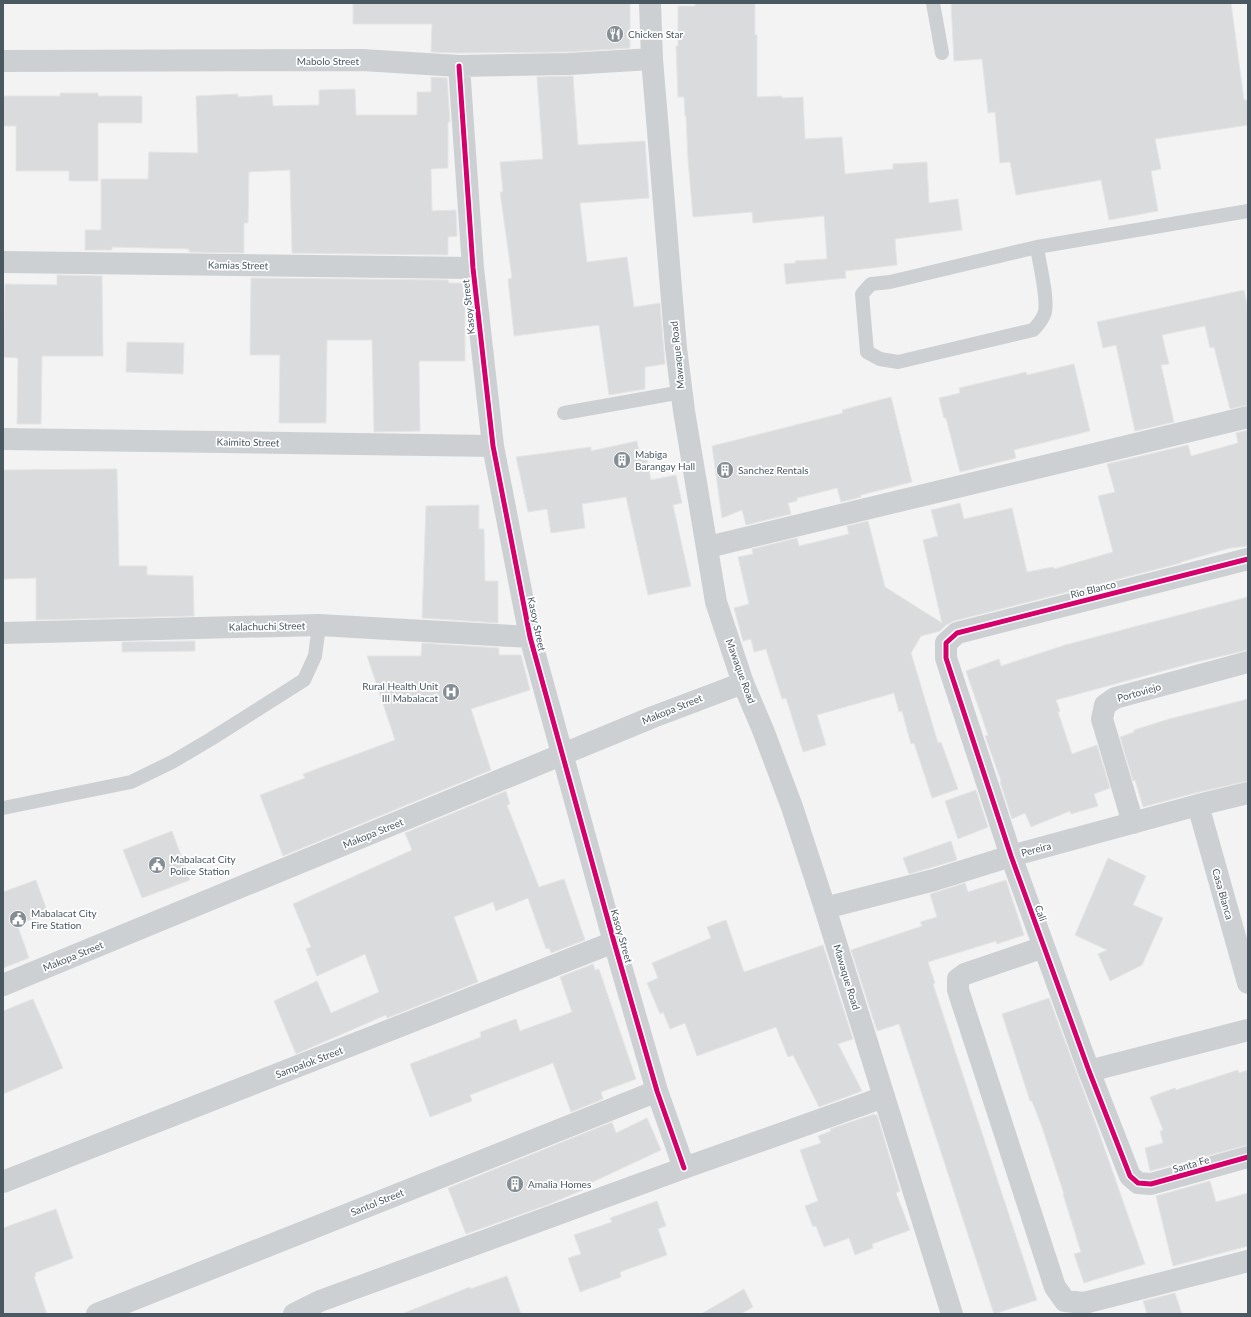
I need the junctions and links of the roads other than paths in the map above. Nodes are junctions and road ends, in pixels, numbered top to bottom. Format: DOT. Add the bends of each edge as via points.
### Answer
graph roads {
  1 [pos="650,3"];
  2 [pos="933,3"];
  3 [pos="942,53"];
  4 [pos="652,59"];
  5 [pos="3,61"];
  6 [pos="459,66"];
  7 [pos="1248,211"];
  8 [pos="1037,246"];
  9 [pos="3,262"];
  10 [pos="473,268"];
  11 [pos="682,392"];
  12 [pos="564,413"];
  13 [pos="1248,417"];
  14 [pos="3,439"];
  15 [pos="493,446"];
  16 [pos="708,548"];
  17 [pos="1248,559"];
  18 [pos="319,625"];
  19 [pos="3,633"];
  20 [pos="530,637"];
  21 [pos="946,643"];
  22 [pos="1248,662"];
  23 [pos="743,682"];
  24 [pos="562,754"];
  25 [pos="1248,793"];
  26 [pos="1198,805"];
  27 [pos="3,808"];
  28 [pos="1133,823"];
  29 [pos="1011,856"];
  30 [pos="825,908"];
  31 [pos="614,942"];
  32 [pos="1044,947"];
  33 [pos="1248,983"];
  34 [pos="3,985"];
  35 [pos="1248,1030"];
  36 [pos="1089,1071"];
  37 [pos="657,1091"];
  38 [pos="884,1097"];
  39 [pos="1248,1157"];
  40 [pos="684,1168"];
  41 [pos="3,1182"];
  42 [pos="1138,1183"];
  43 [pos="1248,1261"];
  44 [pos="97,1314"];
  45 [pos="294,1314"];
  46 [pos="952,1314"];
  1 -- 4 [label="street, Mawaque Road"];
  2 -- 3 [label="lane"];
  4 -- 6 [label="street, Mabolo Street"];
  4 -- 11 [label="street, Mawaque Road" via="675,341"];
  5 -- 6 [label="street, Mabolo Street" via="362,60"];
  6 -- 10 [label="street, Kasoy Street"];
  7 -- 8 [label="lane"];
  8 -- 8 [label="lane" via="890,282 871,284 862,294 867,352 880,359 898,362 1033,330 1041,322 1045,312"];
  9 -- 10 [label="street, Kamias Street"];
  10 -- 15 [label="street, Kasoy Street"];
  11 -- 12 [label="lane"];
  11 -- 16 [label="street, Mawaque Road"];
  13 -- 16 [label="street"];
  14 -- 15 [label="street, Kaimito Street"];
  15 -- 20 [label="street, Kasoy Street"];
  16 -- 23 [label="street, Mawaque Road" via="716,602"];
  17 -- 21 [label="street, Rio Blanco" via="957,633"];
  18 -- 19 [label="street, Kalachuchi Street"];
  18 -- 20 [label="street, Kalachuchi Street"];
  18 -- 27 [label="lane" via="315,656 304,680 172,762 130,782"];
  20 -- 24 [label="street, Kasoy Street"];
  21 -- 29 [label="street, Cali" via="946,658"];
  22 -- 28 [label="street, Portoviejo" via="1115,698 1105,705 1102,719"];
  23 -- 24 [label="street, Makopa Street"];
  23 -- 30 [label="street, Mawaque Road" via="792,807"];
  24 -- 31 [label="street, Kasoy Street"];
  24 -- 34 [label="street, Makopa Street"];
  25 -- 26 [label="street, Pereira"];
  26 -- 28 [label="street, Pereira"];
  26 -- 33 [label="street, Casa Blanca"];
  28 -- 29 [label="street, Pereira"];
  29 -- 30 [label="street, Pereira" via="934,880"];
  29 -- 32 [label="street, Cali"];
  30 -- 38 [label="street, Mawaque Road"];
  31 -- 37 [label="street, Kasoy Street"];
  31 -- 41 [label="street, Sampalok Street"];
  32 -- 36 [label="street, Cali"];
  32 -- 43 [label="street" via="965,974 958,979 958,990 1055,1287 1065,1301 1084,1303"];
  35 -- 36 [label="street"];
  36 -- 42 [label="street, Cali" via="1130,1176"];
  37 -- 40 [label="street, Kasoy Street"];
  37 -- 44 [label="street, Santol Street"];
  38 -- 40 [label="street"];
  38 -- 46 [label="street, Mawaque Road"];
  39 -- 42 [label="street, Santa Fe" via="1151,1184"];
  40 -- 45 [label="street" via="320,1301"];
}
